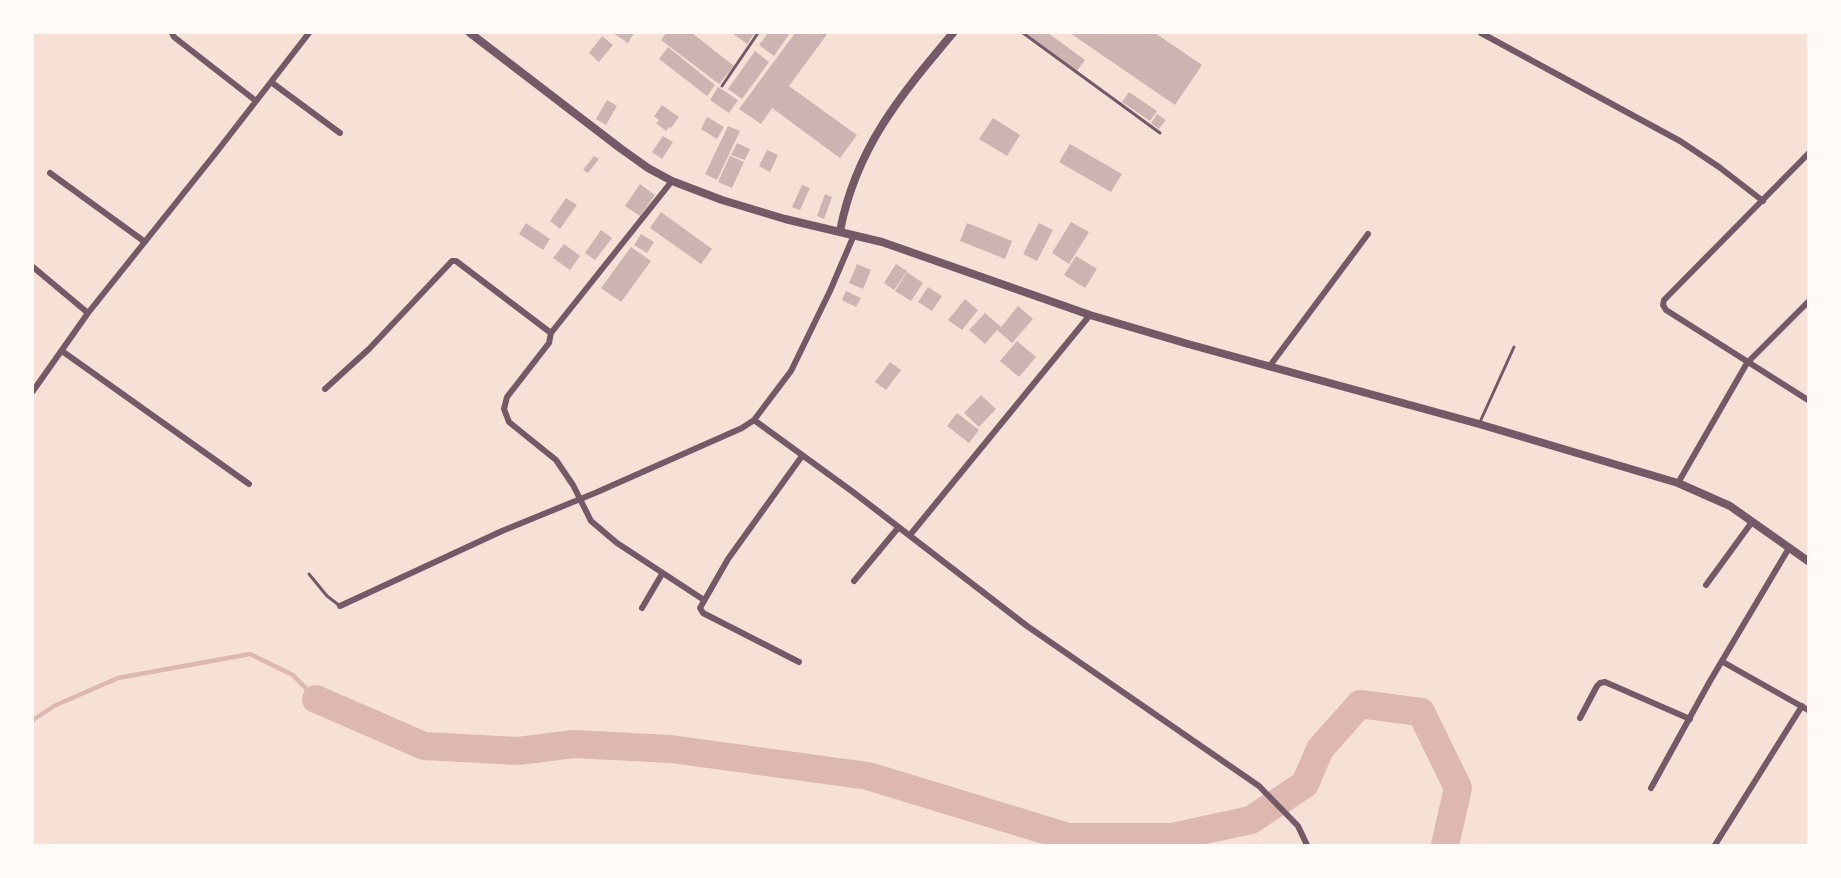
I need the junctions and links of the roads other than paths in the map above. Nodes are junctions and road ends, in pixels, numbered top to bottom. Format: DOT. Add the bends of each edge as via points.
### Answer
graph roads {
  1 [pos="172,33"];
  2 [pos="309,33"];
  3 [pos="470,33"];
  4 [pos="758,33"];
  5 [pos="952,33"];
  6 [pos="1023,33"];
  7 [pos="1481,33"];
  8 [pos="271,82"];
  9 [pos="722,86"];
  10 [pos="256,100"];
  11 [pos="340,133"];
  12 [pos="1160,133"];
  13 [pos="1808,154"];
  14 [pos="50,173"];
  15 [pos="672,181"];
  16 [pos="1763,201"];
  17 [pos="840,231"];
  18 [pos="1368,234"];
  19 [pos="854,235"];
  20 [pos="145,242"];
  21 [pos="33,267"];
  22 [pos="1808,302"];
  23 [pos="88,313"];
  24 [pos="1090,315"];
  25 [pos="551,333"];
  26 [pos="1514,347"];
  27 [pos="62,351"];
  28 [pos="1748,363"];
  29 [pos="1269,367"];
  30 [pos="325,389"];
  31 [pos="33,391"];
  32 [pos="1808,400"];
  33 [pos="754,420"];
  34 [pos="1479,424"];
  35 [pos="802,456"];
  36 [pos="1678,483"];
  37 [pos="249,484"];
  38 [pos="579,497"];
  39 [pos="1752,522"];
  40 [pos="898,528"];
  41 [pos="910,535"];
  42 [pos="1789,548"];
  43 [pos="1808,561"];
  44 [pos="309,574"];
  45 [pos="662,574"];
  46 [pos="854,581"];
  47 [pos="1706,585"];
  48 [pos="704,600"];
  49 [pos="338,605"];
  50 [pos="642,608"];
  51 [pos="799,662"];
  52 [pos="1723,662"];
  53 [pos="1805,708"];
  54 [pos="1580,718"];
  55 [pos="1690,719"];
  56 [pos="1651,788"];
  57 [pos="1307,845"];
  58 [pos="1715,845"];
  1 -- 10 [label="street"];
  2 -- 8 [label="street"];
  3 -- 15 [label="street" via="620,148"];
  4 -- 9 [label="lane"];
  5 -- 17 [label="street" via="880,126 847,197"];
  6 -- 12 [label="lane"];
  7 -- 16 [label="street" via="1680,141"];
  8 -- 10 [label="street"];
  8 -- 11 [label="street"];
  10 -- 20 [label="street"];
  13 -- 16 [label="street"];
  14 -- 20 [label="street"];
  15 -- 17 [label="street" via="785,219"];
  15 -- 25 [label="street"];
  16 -- 28 [label="street" via="1663,302 1666,310"];
  17 -- 19 [label="street"];
  18 -- 29 [label="street"];
  19 -- 24 [label="street"];
  19 -- 33 [label="street" via="791,371"];
  20 -- 23 [label="street"];
  21 -- 23 [label="street"];
  22 -- 28 [label="street"];
  23 -- 27 [label="street"];
  24 -- 29 [label="street"];
  24 -- 41 [label="street"];
  25 -- 30 [label="street" via="452,261 369,350"];
  25 -- 38 [label="street" via="549,343 507,397 504,409 509,422 556,460"];
  26 -- 34 [label="lane"];
  27 -- 31 [label="street"];
  27 -- 37 [label="street"];
  28 -- 32 [label="street"];
  28 -- 36 [label="street"];
  29 -- 34 [label="street"];
  33 -- 35 [label="street"];
  33 -- 38 [label="street"];
  34 -- 36 [label="street"];
  35 -- 40 [label="street"];
  35 -- 48 [label="street"];
  36 -- 39 [label="street" via="1730,506"];
  38 -- 45 [label="street" via="591,521"];
  38 -- 49 [label="street"];
  39 -- 42 [label="street"];
  39 -- 47 [label="street"];
  40 -- 41 [label="street"];
  40 -- 46 [label="street"];
  41 -- 57 [label="street" via="1027,626 1259,786 1298,826"];
  42 -- 43 [label="street"];
  42 -- 52 [label="street"];
  44 -- 49 [label="lane"];
  45 -- 48 [label="street"];
  45 -- 50 [label="street"];
  48 -- 51 [label="street" via="700,608 703,613"];
  52 -- 53 [label="street"];
  52 -- 55 [label="street"];
  53 -- 58 [label="street"];
  54 -- 55 [label="street" via="1597,686 1605,682"];
  55 -- 56 [label="street"];
}
